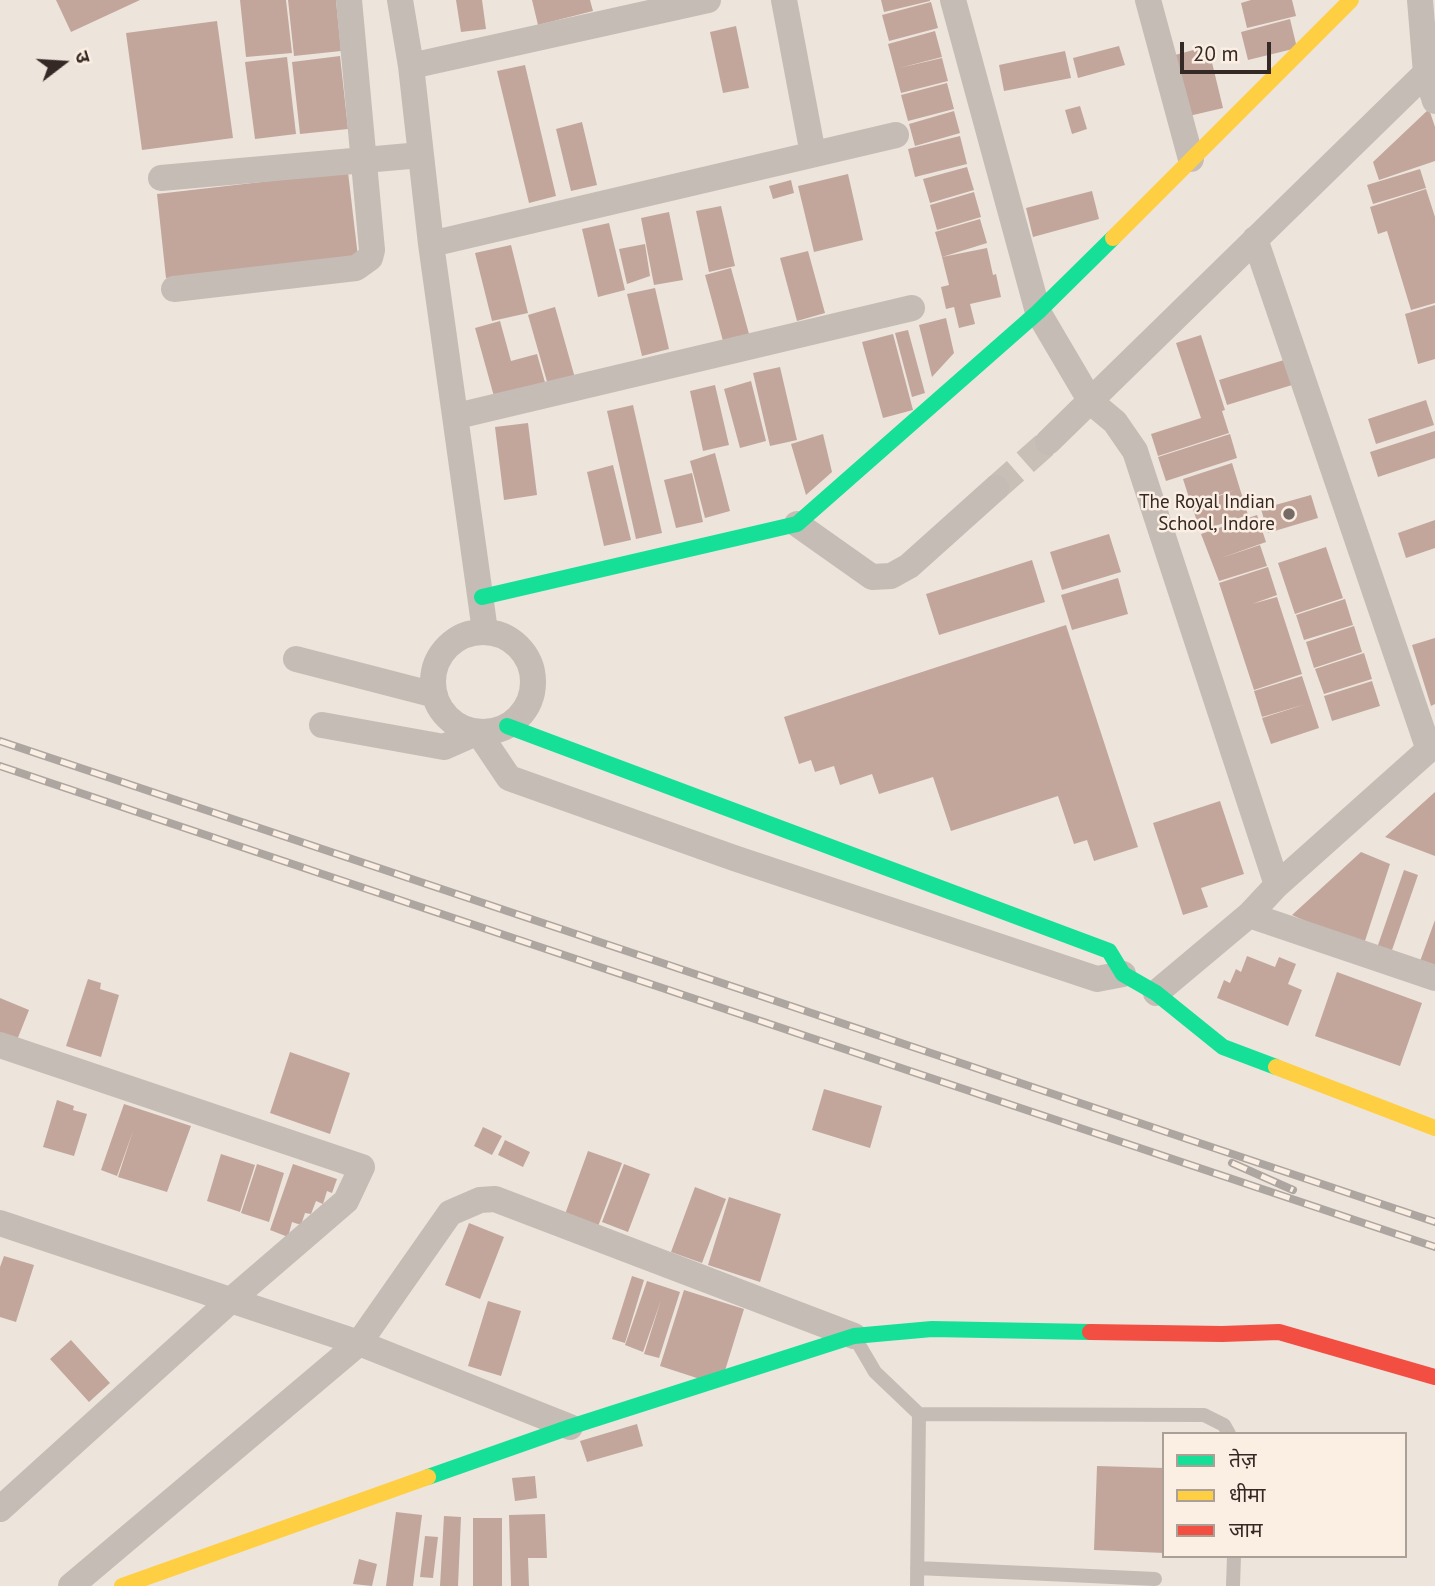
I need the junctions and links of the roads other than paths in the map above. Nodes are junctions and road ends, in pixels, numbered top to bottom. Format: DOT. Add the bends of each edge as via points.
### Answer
graph roads {
  1 [pos="349,0"];
  2 [pos="400,0"];
  3 [pos="708,0"];
  4 [pos="784,0"];
  5 [pos="953,0"];
  6 [pos="1148,0"];
  7 [pos="1351,0"];
  8 [pos="1420,0"];
  9 [pos="1325,11"];
  10 [pos="411,66"];
  11 [pos="1430,68"];
  12 [pos="1435,101"];
  13 [pos="896,135"];
  14 [pos="421,155"];
  15 [pos="813,155"];
  16 [pos="1191,159"];
  17 [pos="364,160"];
  18 [pos="161,178"];
  19 [pos="1255,239"];
  20 [pos="432,244"];
  21 [pos="174,289"];
  22 [pos="912,308"];
  23 [pos="1038,312"];
  24 [pos="1091,402"];
  25 [pos="457,416"];
  26 [pos="1048,442"];
  27 [pos="996,488"];
  28 [pos="797,524"];
  29 [pos="482,597"];
  30 [pos="485,631"];
  31 [pos="296,659"];
  32 [pos="435,695"];
  33 [pos="321,724"];
  34 [pos="508,726"];
  35 [pos="478,732"];
  36 [pos="1432,747"];
  37 [pos="1277,885"];
  38 [pos="1249,915"];
  39 [pos="1123,974"];
  40 [pos="1435,978"];
  41 [pos="1156,993"];
  42 [pos="0,1045"];
  43 [pos="1435,1128"];
  44 [pos="0,1223"];
  45 [pos="231,1300"];
  46 [pos="854,1336"];
  47 [pos="359,1343"];
  48 [pos="1435,1377"];
  49 [pos="919,1414"];
  50 [pos="570,1427"];
  51 [pos="1228,1432"];
  52 [pos="0,1509"];
  53 [pos="1234,1558"];
  54 [pos="917,1569"];
  55 [pos="1155,1580"];
  56 [pos="71,1586"];
  57 [pos="122,1586"];
  58 [pos="917,1586"];
  59 [pos="1233,1586"];
  1 -- 17 [label="street"];
  2 -- 10 [label="street"];
  3 -- 10 [label="street"];
  4 -- 15 [label="street"];
  5 -- 23 [label="street"];
  6 -- 16 [label="street"];
  7 -- 9 [label="street"];
  8 -- 11 [label="street"];
  9 -- 16 [label="street"];
  10 -- 14 [label="street"];
  11 -- 12 [label="street"];
  11 -- 19 [label="street"];
  13 -- 15 [label="street"];
  14 -- 17 [label="street"];
  14 -- 20 [label="street"];
  15 -- 20 [label="street"];
  16 -- 23 [label="street"];
  17 -- 18 [label="street"];
  17 -- 21 [label="street" via="372,250 365,262 356,268"];
  19 -- 24 [label="street"];
  19 -- 36 [label="street"];
  20 -- 25 [label="street"];
  22 -- 25 [label="street"];
  23 -- 24 [label="street"];
  23 -- 28 [label="street"];
  24 -- 26 [label="street"];
  24 -- 37 [label="street" via="1115,422 1135,451"];
  25 -- 29 [label="street"];
  27 -- 28 [label="street" via="909,566 891,576 873,577"];
  28 -- 29 [label="street"];
  29 -- 30 [label="street"];
  30 -- 32 [label="street" via="454,640 443,651 433,680"];
  30 -- 34 [label="street" via="516,643 533,672 528,704"];
  31 -- 32 [label="street"];
  32 -- 35 [label="street" via="451,720"];
  33 -- 35 [label="street" via="444,747"];
  34 -- 35 [label="street"];
  34 -- 39 [label="street" via="1109,951"];
  35 -- 39 [label="street" via="509,778 1097,978"];
  36 -- 37 [label="street"];
  37 -- 38 [label="street"];
  38 -- 40 [label="street"];
  38 -- 41 [label="street"];
  39 -- 41 [label="street"];
  41 -- 43 [label="street" via="1223,1047"];
  42 -- 45 [label="street" via="362,1167 346,1201"];
  44 -- 45 [label="street"];
  45 -- 47 [label="street"];
  45 -- 52 [label="street"];
  46 -- 47 [label="street" via="495,1199 480,1200 450,1213"];
  46 -- 48 [label="street" via="932,1329 1279,1332"];
  46 -- 49 [label="lane" via="875,1372"];
  46 -- 50 [label="street"];
  47 -- 50 [label="street"];
  47 -- 56 [label="street"];
  49 -- 51 [label="lane" via="1204,1415"];
  49 -- 54 [label="lane"];
  50 -- 57 [label="street"];
  53 -- 59 [label="lane"];
  54 -- 55 [label="lane"];
  54 -- 58 [label="lane"];
}
